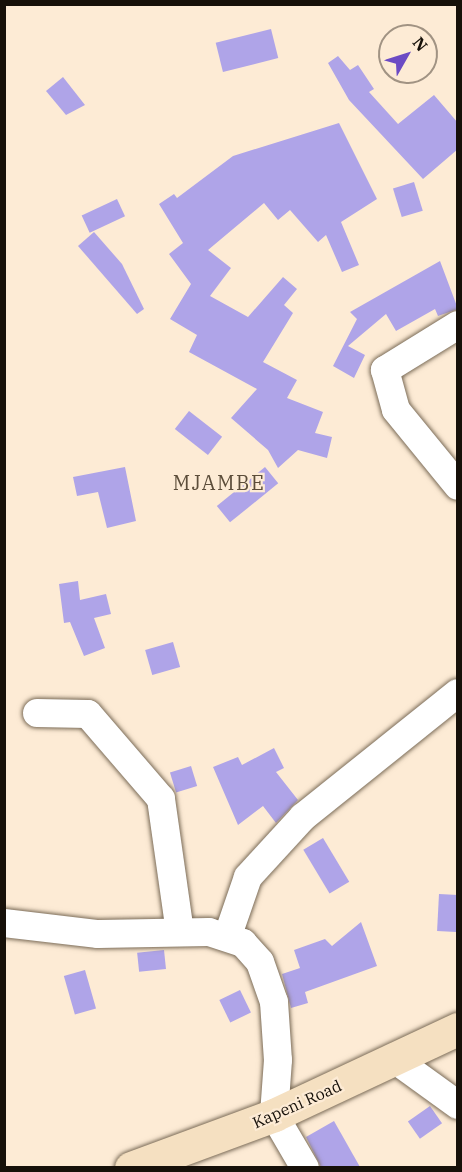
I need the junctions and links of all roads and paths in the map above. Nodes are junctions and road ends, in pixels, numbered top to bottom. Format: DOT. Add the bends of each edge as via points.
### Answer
graph roads {
  1 [pos="458,325"];
  2 [pos="458,486"];
  3 [pos="458,693"];
  4 [pos="37,713"];
  5 [pos="4,923"];
  6 [pos="180,932"];
  7 [pos="228,935"];
  8 [pos="458,1029"];
  9 [pos="393,1058"];
  10 [pos="458,1105"];
  11 [pos="274,1115"];
  12 [pos="131,1167"];
  13 [pos="305,1167"];
  1 -- 2 [label="street" via="386,370 396,410"];
  3 -- 7 [label="street" via="303,817 248,877"];
  4 -- 6 [label="street" via="88,714 161,799"];
  5 -- 6 [label="street" via="77,933"];
  6 -- 7 [label="street"];
  7 -- 11 [label="street" via="260,963 274,1002 278,1060"];
  8 -- 9 [label="main road, Kapeni Road"];
  9 -- 10 [label="street"];
  9 -- 11 [label="main road, Kapeni Road"];
  11 -- 12 [label="main road, Kapeni Road"];
  11 -- 13 [label="street"];
}
